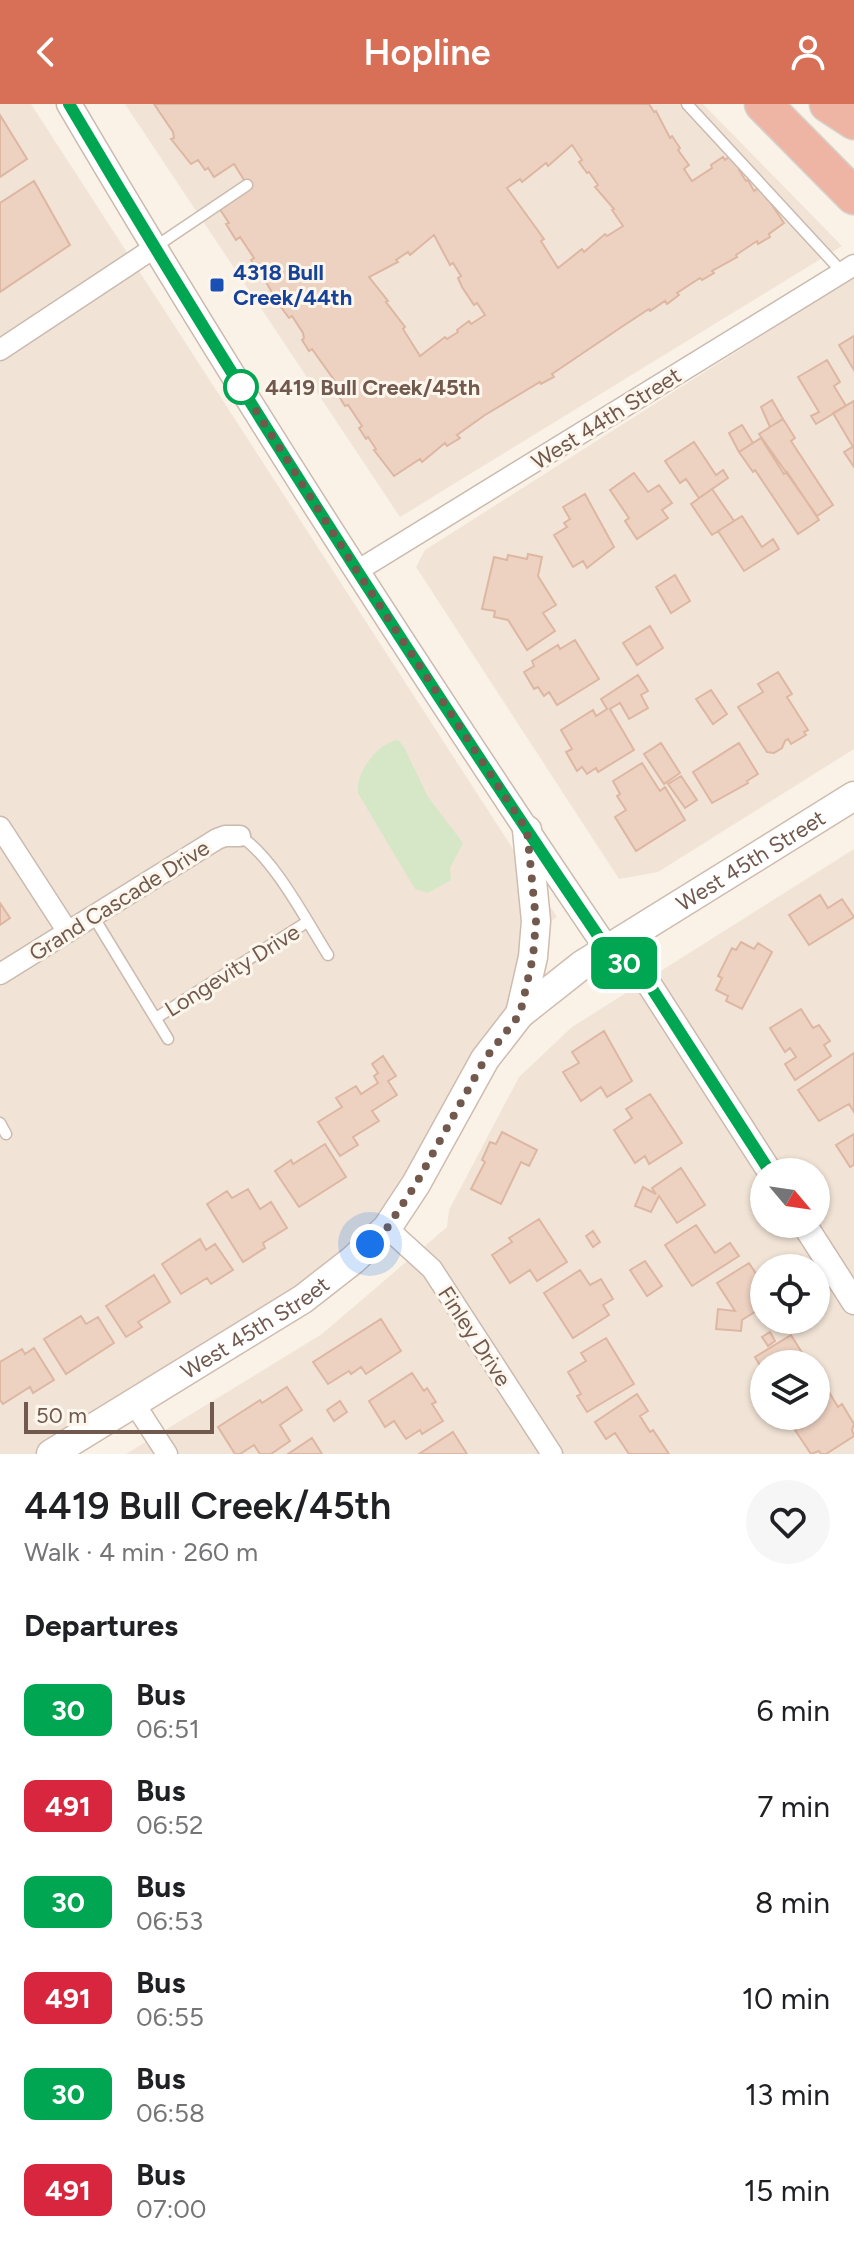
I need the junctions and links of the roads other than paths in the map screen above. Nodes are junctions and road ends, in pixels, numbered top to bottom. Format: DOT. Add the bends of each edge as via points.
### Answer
graph roads {
  1 [pos="69,104"];
  2 [pos="687,104"];
  3 [pos="763,104"];
  4 [pos="828,104"];
  5 [pos="854,121"];
  6 [pos="247,185"];
  7 [pos="854,196"];
  8 [pos="154,248"];
  9 [pos="848,269"];
  10 [pos="0,350"];
  11 [pos="357,571"];
  12 [pos="854,796"];
  13 [pos="0,827"];
  14 [pos="527,830"];
  15 [pos="240,836"];
  16 [pos="93,916"];
  17 [pos="307,922"];
  18 [pos="68,932"];
  19 [pos="607,949"];
  20 [pos="328,955"];
  21 [pos="0,974"];
  22 [pos="520,1014"];
  23 [pos="156,1018"];
  24 [pos="168,1039"];
  25 [pos="0,1123"];
  26 [pos="6,1134"];
  27 [pos="761,1158"];
  28 [pos="387,1228"];
  29 [pos="813,1238"];
  30 [pos="854,1302"];
  31 [pos="134,1403"];
  32 [pos="51,1454"];
  33 [pos="167,1454"];
  34 [pos="552,1454"];
  1 -- 8 [label="street"];
  2 -- 9 [label="lane"];
  3 -- 7 [label="highway"];
  4 -- 5 [label="highway"];
  6 -- 8 [label="lane"];
  8 -- 10 [label="street"];
  8 -- 11 [label="street"];
  9 -- 11 [label="street, West 44th Street"];
  11 -- 14 [label="street"];
  12 -- 19 [label="main road, West 45th Street"];
  13 -- 18 [label="street"];
  14 -- 19 [label="street"];
  14 -- 22 [label="main road" via="536,921"];
  15 -- 16 [label="street, Grand Cascade Drive" via="217,839"];
  15 -- 17 [label="lane" via="266,860"];
  16 -- 18 [label="street, Grand Cascade Drive"];
  16 -- 23 [label="lane"];
  17 -- 20 [label="lane"];
  17 -- 23 [label="lane, Longevity Drive"];
  18 -- 21 [label="street, Grand Cascade Drive"];
  19 -- 22 [label="main road, West 45th Street"];
  19 -- 27 [label="street" via="649,984"];
  22 -- 28 [label="main road, West 45th Street" via="485,1059"];
  23 -- 24 [label="lane"];
  25 -- 26 [label="lane"];
  28 -- 31 [label="main road, West 45th Street" via="303,1299"];
  28 -- 34 [label="street, Finley Drive" via="432,1269"];
  29 -- 30 [label="street"];
  31 -- 32 [label="main road, West 45th Street"];
  31 -- 33 [label="street"];
}
